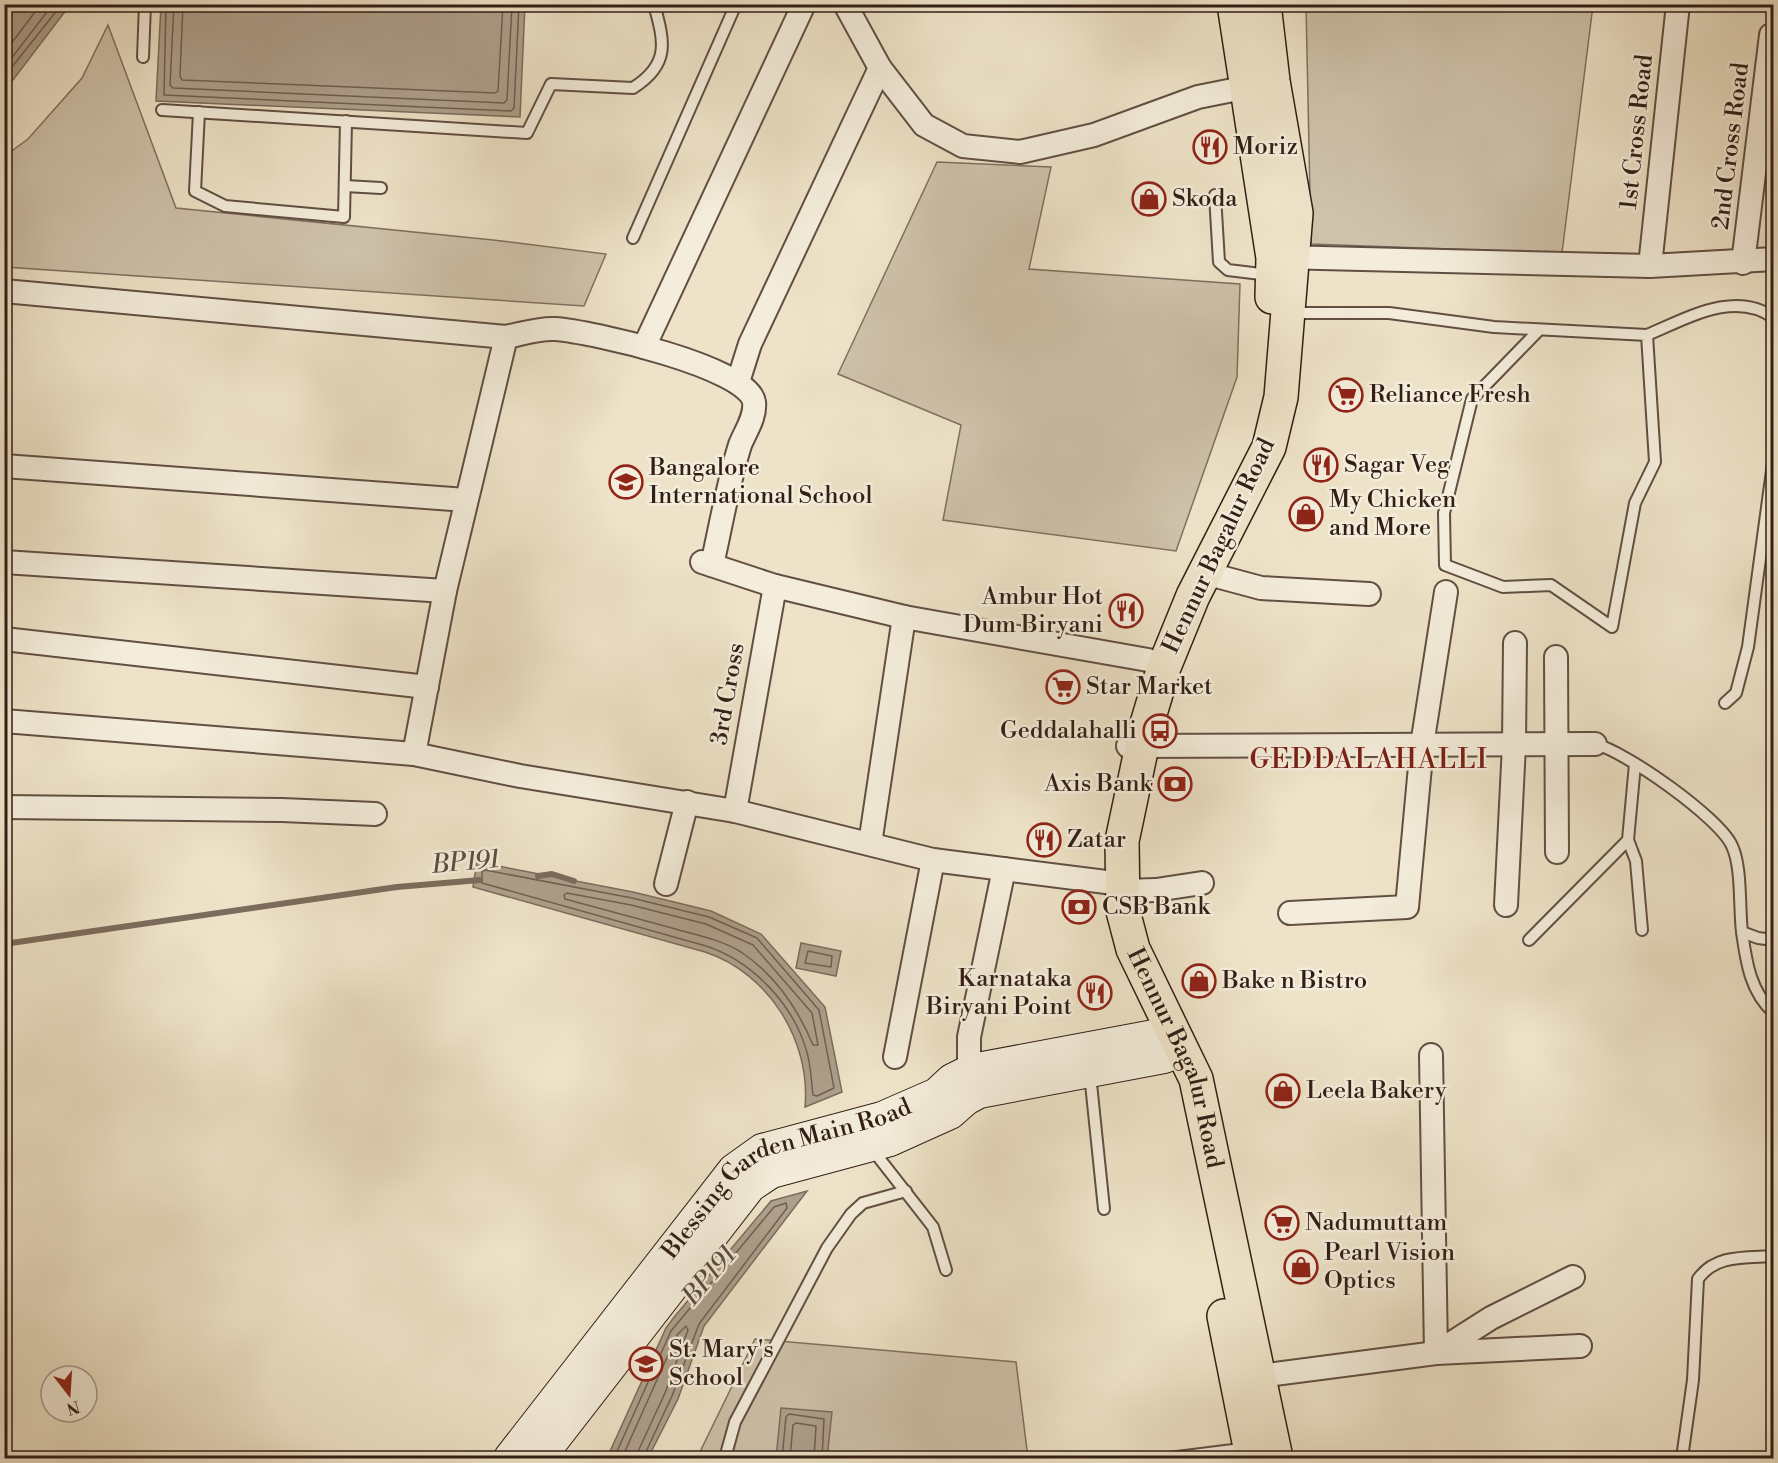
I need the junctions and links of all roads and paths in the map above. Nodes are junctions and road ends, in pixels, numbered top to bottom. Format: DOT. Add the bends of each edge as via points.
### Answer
graph roads {
  1 [pos="145,4"];
  2 [pos="654,4"];
  3 [pos="736,4"];
  4 [pos="804,4"];
  5 [pos="845,4"];
  6 [pos="1234,4"];
  7 [pos="1264,4"];
  8 [pos="1678,4"];
  9 [pos="1772,35"];
  10 [pos="143,57"];
  11 [pos="880,68"];
  12 [pos="1248,87"];
  13 [pos="162,110"];
  14 [pos="199,112"];
  15 [pos="346,121"];
  16 [pos="345,186"];
  17 [pos="381,188"];
  18 [pos="1215,195"];
  19 [pos="633,238"];
  20 [pos="1773,260"];
  21 [pos="1280,263"];
  22 [pos="1743,263"];
  23 [pos="1650,266"];
  24 [pos="4,291"];
  25 [pos="1289,313"];
  26 [pos="1773,318"];
  27 [pos="1539,330"];
  28 [pos="1647,334"];
  29 [pos="506,337"];
  30 [pos="644,347"];
  31 [pos="738,382"];
  32 [pos="1773,456"];
  33 [pos="4,466"];
  34 [pos="466,500"];
  35 [pos="4,562"];
  36 [pos="1205,573"];
  37 [pos="775,586"];
  38 [pos="445,591"];
  39 [pos="1446,592"];
  40 [pos="1369,594"];
  41 [pos="904,617"];
  42 [pos="4,639"];
  43 [pos="1515,644"];
  44 [pos="1556,657"];
  45 [pos="1156,664"];
  46 [pos="427,687"];
  47 [pos="1725,703"];
  48 [pos="4,721"];
  49 [pos="1595,744"];
  50 [pos="1422,745"];
  51 [pos="1514,745"];
  52 [pos="1558,745"];
  53 [pos="1134,746"];
  54 [pos="414,754"];
  55 [pos="1635,764"];
  56 [pos="687,802"];
  57 [pos="4,807"];
  58 [pos="735,811"];
  59 [pos="375,814"];
  60 [pos="1628,840"];
  61 [pos="870,844"];
  62 [pos="1557,852"];
  63 [pos="933,860"];
  64 [pos="1004,869"];
  65 [pos="1202,883"];
  66 [pos="666,884"];
  67 [pos="1114,886"];
  68 [pos="1506,905"];
  69 [pos="1290,912"];
  70 [pos="1642,930"];
  71 [pos="1742,932"];
  72 [pos="1529,940"];
  73 [pos="1773,940"];
  74 [pos="1773,1013"];
  75 [pos="1168,1043"];
  76 [pos="1431,1055"];
  77 [pos="894,1057"];
  78 [pos="969,1060"];
  79 [pos="1089,1071"];
  80 [pos="868,1146"];
  81 [pos="808,1150"];
  82 [pos="906,1191"];
  83 [pos="1104,1209"];
  84 [pos="1773,1256"];
  85 [pos="946,1270"];
  86 [pos="1573,1277"];
  87 [pos="1580,1346"];
  88 [pos="1436,1353"];
  89 [pos="1259,1376"];
  90 [pos="1260,1455"];
  91 [pos="510,1458"];
  92 [pos="539,1458"];
  93 [pos="725,1458"];
  94 [pos="1169,1458"];
  95 [pos="1682,1458"];
  1 -- 10 [label="lane"];
  2 -- 15 [label="lane" via="663,38 659,62 652,72 633,88 550,84 527,133"];
  3 -- 19 [label="lane"];
  4 -- 30 [label="street"];
  5 -- 11 [label="street"];
  6 -- 12 [label="main road, Hennur Bagalur Road"];
  7 -- 21 [label="main road, Hennur Bagalur Road" via="1296,213"];
  8 -- 23 [label="street, 1st Cross Road"];
  9 -- 22 [label="street, 2nd Cross Road"];
  11 -- 12 [label="street" via="924,124 963,146 1020,152 1094,135 1198,97"];
  11 -- 31 [label="street" via="755,333"];
  12 -- 21 [label="main road, Hennur Bagalur Road"];
  13 -- 14 [label="lane"];
  14 -- 15 [label="lane"];
  14 -- 16 [label="lane" via="195,191 225,206 344,217"];
  15 -- 16 [label="lane"];
  16 -- 17 [label="lane"];
  18 -- 21 [label="lane" via="1219,262 1228,270"];
  20 -- 22 [label="street"];
  21 -- 23 [label="street"];
  21 -- 25 [label="main road, Hennur Bagalur Road"];
  21 -- 45 [label="main road, Hennur Bagalur Road" via="1264,395 1251,442"];
  22 -- 23 [label="street"];
  24 -- 29 [label="street"];
  25 -- 27 [label="lane" via="1389,313"];
  25 -- 36 [label="main road, Hennur Bagalur Road" via="1281,397 1269,447"];
  26 -- 28 [label="lane" via="1741,304 1712,310"];
  27 -- 28 [label="lane"];
  27 -- 28 [label="lane" via="1472,399 1444,513 1445,565 1503,587 1551,585 1612,627 1635,503 1654,462"];
  29 -- 30 [label="street" via="551,328 615,338"];
  29 -- 34 [label="street"];
  30 -- 31 [label="street"];
  31 -- 37 [label="street" via="752,395 754,405 707,563"];
  32 -- 47 [label="lane" via="1748,647 1736,693"];
  33 -- 34 [label="street"];
  34 -- 38 [label="street"];
  35 -- 38 [label="street"];
  36 -- 40 [label="street" via="1262,588"];
  36 -- 45 [label="main road, Hennur Bagalur Road"];
  37 -- 41 [label="street"];
  37 -- 58 [label="street, 3rd Cross"];
  38 -- 46 [label="street"];
  39 -- 50 [label="street"];
  41 -- 45 [label="street"];
  41 -- 61 [label="street"];
  42 -- 46 [label="street"];
  43 -- 51 [label="street"];
  44 -- 52 [label="street"];
  45 -- 53 [label="main road, Hennur Bagalur Road"];
  46 -- 54 [label="street"];
  48 -- 54 [label="street"];
  49 -- 52 [label="street"];
  49 -- 55 [label="lane" via="1610,748"];
  50 -- 51 [label="street"];
  50 -- 53 [label="street"];
  50 -- 69 [label="street" via="1407,907"];
  51 -- 52 [label="street"];
  51 -- 68 [label="street"];
  52 -- 62 [label="street"];
  53 -- 67 [label="main road, Hennur Bagalur Road"];
  54 -- 56 [label="street" via="520,776"];
  55 -- 60 [label="lane"];
  55 -- 71 [label="lane" via="1722,830 1738,862"];
  56 -- 58 [label="street"];
  56 -- 66 [label="street"];
  57 -- 59 [label="street"];
  58 -- 61 [label="street"];
  60 -- 70 [label="lane" via="1636,861"];
  60 -- 72 [label="lane"];
  61 -- 63 [label="street"];
  63 -- 64 [label="street"];
  63 -- 77 [label="street"];
  64 -- 67 [label="street"];
  64 -- 78 [label="street" via="969,1037"];
  65 -- 67 [label="street" via="1156,890"];
  67 -- 75 [label="main road, Hennur Bagalur Road"];
  71 -- 73 [label="lane"];
  71 -- 74 [label="lane" via="1747,968"];
  75 -- 79 [label="main road, Blessing Garden Main Road"];
  75 -- 81 [label="main road, Blessing Garden Main Road" via="972,1070 952,1080 937,1094"];
  75 -- 89 [label="main road, Hennur Bagalur Road" via="1196,1079"];
  75 -- 90 [label="main road, Hennur Bagalur Road"];
  76 -- 88 [label="street"];
  79 -- 80 [label="main road, Blessing Garden Main Road" via="979,1092 950,1113"];
  79 -- 83 [label="lane"];
  80 -- 81 [label="main road, Blessing Garden Main Road"];
  80 -- 82 [label="lane"];
  81 -- 91 [label="main road, Blessing Garden Main Road" via="762,1150 734,1170"];
  81 -- 92 [label="main road, Blessing Garden Main Road" via="750,1186"];
  82 -- 85 [label="lane" via="933,1227"];
  82 -- 93 [label="lane" via="863,1203 826,1248 735,1422"];
  84 -- 95 [label="lane" via="1719,1260 1698,1279 1693,1380"];
  86 -- 88 [label="street" via="1491,1318"];
  87 -- 88 [label="street"];
  88 -- 89 [label="street"];
  89 -- 90 [label="main road, Hennur Bagalur Road"];
  90 -- 94 [label="lane"];
}
